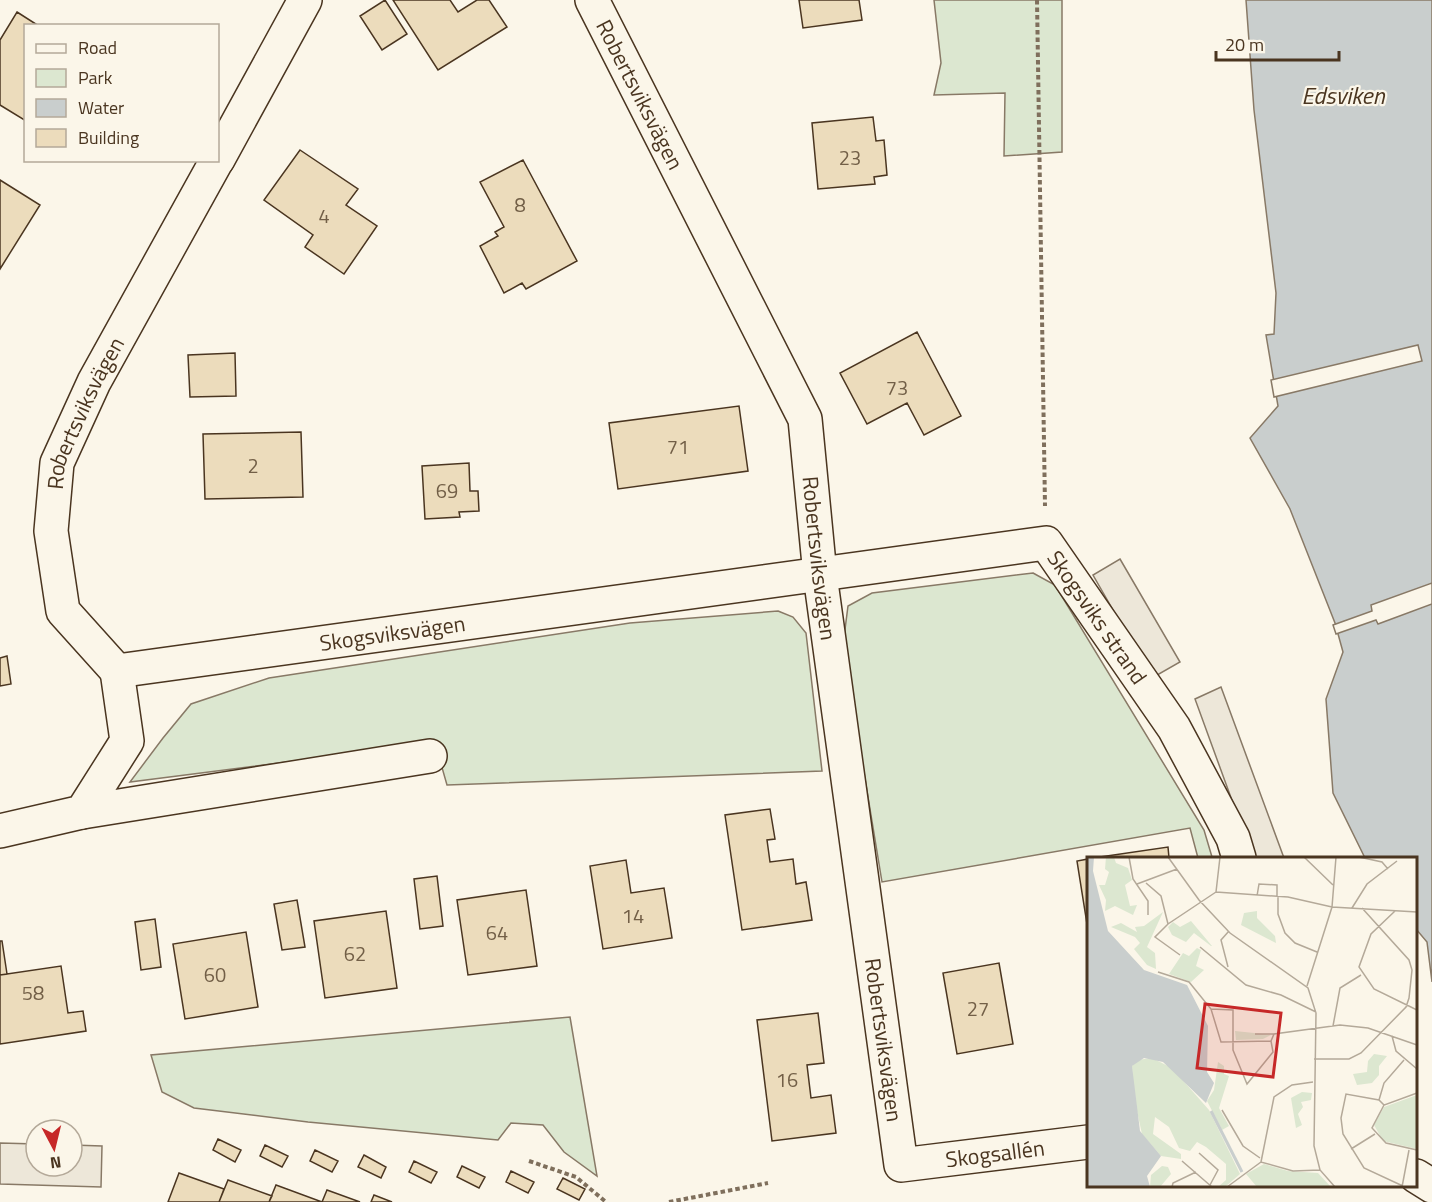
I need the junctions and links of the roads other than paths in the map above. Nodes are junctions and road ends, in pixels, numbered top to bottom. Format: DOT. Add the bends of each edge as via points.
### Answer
graph roads {
  1 [pos="305,0"];
  2 [pos="592,0"];
  3 [pos="219,156"];
  4 [pos="216,162"];
  5 [pos="819,575"];
  6 [pos="117,671"];
  7 [pos="430,756"];
  8 [pos="82,812"];
  9 [pos="0,831"];
  10 [pos="1239,857"];
  11 [pos="1087,1142"];
  12 [pos="901,1165"];
  13 [pos="1417,1177"];
  14 [pos="1432,1186"];
  1 -- 3 [label="street, Robertsviksvägen"];
  2 -- 5 [label="street, Robertsviksvägen" via="805,419"];
  4 -- 6 [label="street, Robertsviksvägen" via="94,382 57,464 51,531 63,611"];
  5 -- 6 [label="street, Skogsviksvägen"];
  5 -- 10 [label="street, Skogsviks strand" via="1046,543 1174,728 1233,838"];
  5 -- 12 [label="street, Robertsviksvägen"];
  6 -- 8 [label="street" via="127,741"];
  7 -- 8 [label="street"];
  8 -- 9 [label="street"];
  11 -- 12 [label="street, Skogsallén"];
  13 -- 14 [label="street"];
}
